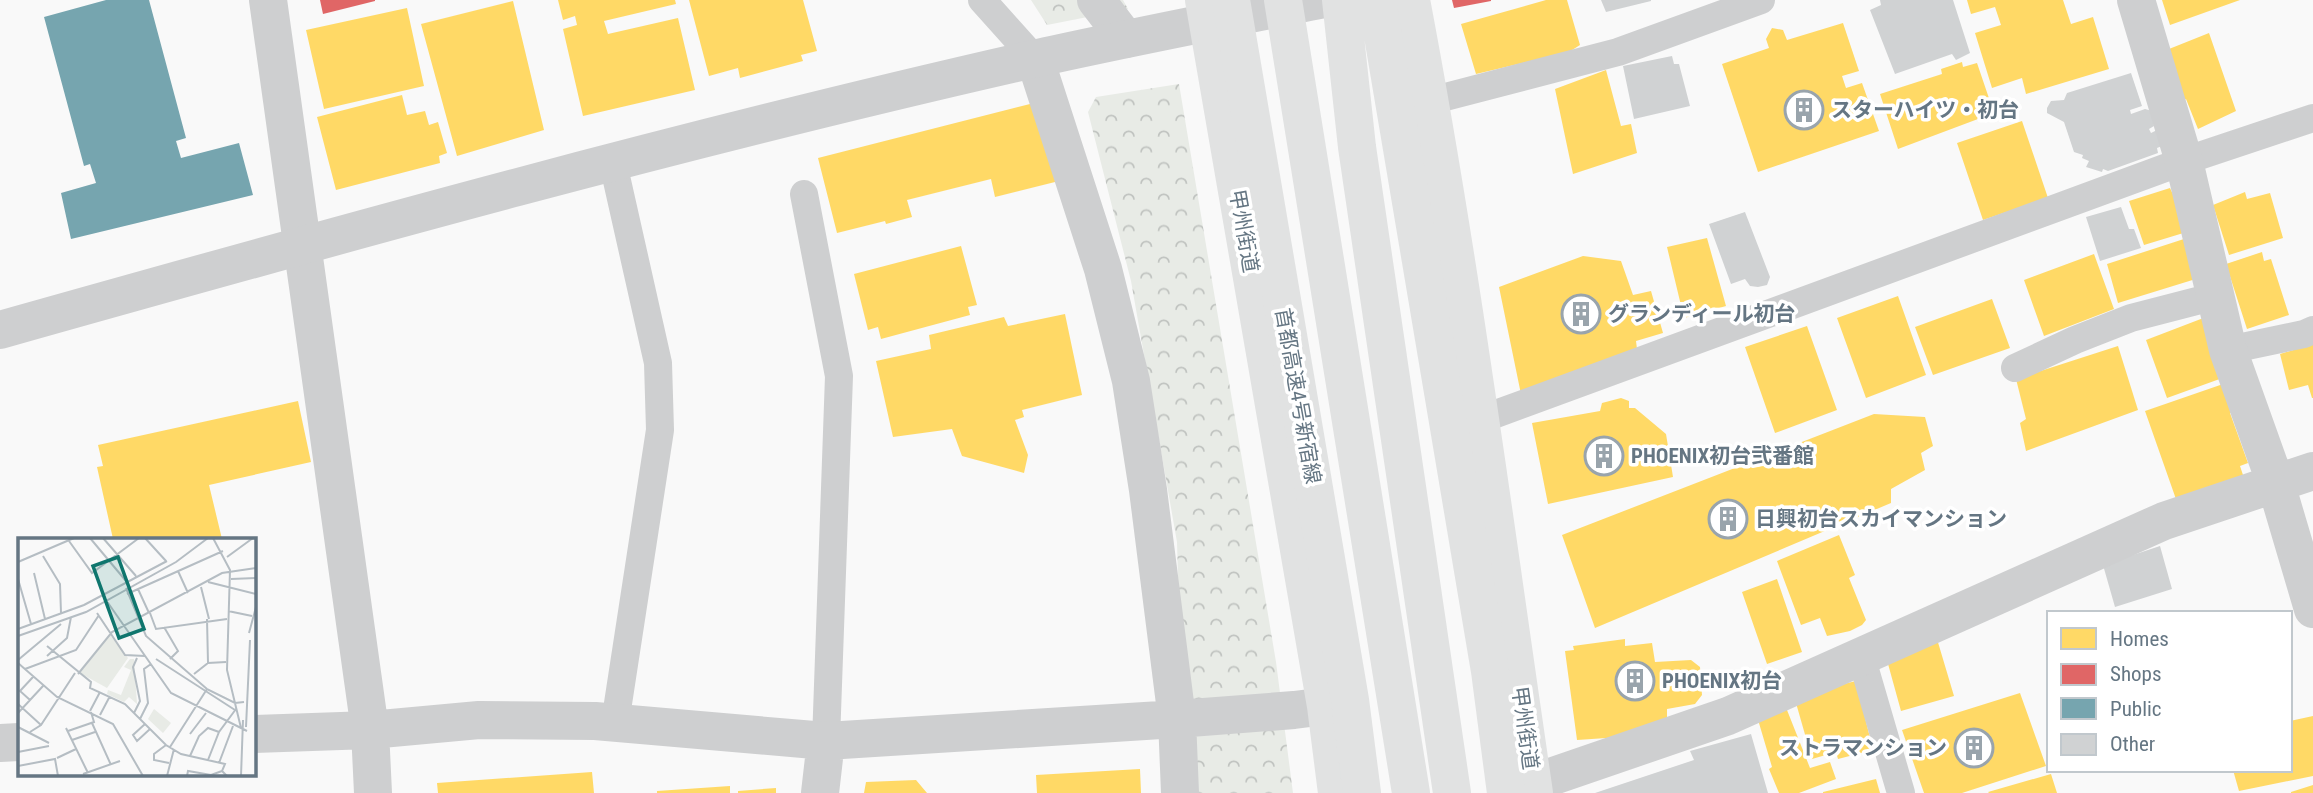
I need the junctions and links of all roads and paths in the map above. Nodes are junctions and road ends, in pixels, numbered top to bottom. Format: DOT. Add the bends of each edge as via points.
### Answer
graph roads {
  1 [pos="268,0"];
  2 [pos="982,0"];
  3 [pos="1096,0"];
  4 [pos="1283,0"];
  5 [pos="1320,0"];
  6 [pos="1341,0"];
  7 [pos="1377,0"];
  8 [pos="1411,0"];
  9 [pos="1761,0"];
  10 [pos="2136,0"];
  11 [pos="1215,8"];
  12 [pos="1126,39"];
  13 [pos="1035,59"];
  14 [pos="1430,101"];
  15 [pos="2313,118"];
  16 [pos="2184,161"];
  17 [pos="613,163"];
  18 [pos="804,194"];
  19 [pos="303,244"];
  20 [pos="2216,296"];
  21 [pos="0,330"];
  22 [pos="2313,330"];
  23 [pos="2228,350"];
  24 [pos="2015,368"];
  25 [pos="1482,419"];
  26 [pos="2313,471"];
  27 [pos="2276,484"];
  28 [pos="2313,609"];
  29 [pos="1861,656"];
  30 [pos="1326,706"];
  31 [pos="1177,719"];
  32 [pos="615,723"];
  33 [pos="370,730"];
  34 [pos="256,734"];
  35 [pos="826,741"];
  36 [pos="18,742"];
  37 [pos="0,743"];
  38 [pos="1524,789"];
  39 [pos="373,793"];
  40 [pos="820,793"];
  41 [pos="1180,793"];
  42 [pos="1337,793"];
  43 [pos="1362,793"];
  44 [pos="1410,793"];
  45 [pos="1452,793"];
  46 [pos="1900,793"];
  1 -- 19 [label="street"];
  2 -- 13 [label="lane"];
  3 -- 12 [label="street"];
  4 -- 44 [label="highway"];
  5 -- 11 [label="street"];
  6 -- 45 [label="highway" via="1357,147"];
  7 -- 38 [label="highway" via="1490,671"];
  8 -- 14 [label="highway, 甲州街道"];
  9 -- 14 [label="lane" via="1618,52"];
  10 -- 16 [label="street"];
  11 -- 12 [label="street"];
  11 -- 30 [label="highway, 甲州街道"];
  11 -- 43 [label="highway, 首都高速4号新宿線" via="1350,700"];
  12 -- 13 [label="street"];
  13 -- 17 [label="street"];
  13 -- 31 [label="street" via="1103,269 1131,381"];
  14 -- 25 [label="highway, 甲州街道"];
  15 -- 16 [label="lane"];
  16 -- 20 [label="street"];
  16 -- 25 [label="lane"];
  17 -- 19 [label="street"];
  17 -- 32 [label="lane" via="658,363 660,429"];
  18 -- 35 [label="lane" via="839,376"];
  19 -- 21 [label="street"];
  19 -- 33 [label="street"];
  20 -- 23 [label="street"];
  20 -- 24 [label="lane" via="2131,318"];
  22 -- 23 [label="lane"];
  23 -- 27 [label="street"];
  25 -- 38 [label="highway, 甲州街道"];
  26 -- 27 [label="street"];
  27 -- 28 [label="street"];
  27 -- 29 [label="street" via="2164,521"];
  29 -- 38 [label="street" via="1728,716"];
  29 -- 46 [label="lane"];
  30 -- 31 [label="street"];
  30 -- 42 [label="highway, 甲州街道"];
  31 -- 35 [label="street"];
  31 -- 41 [label="street"];
  32 -- 33 [label="street" via="479,720"];
  32 -- 35 [label="street"];
  33 -- 34 [label="street"];
  33 -- 39 [label="street"];
  35 -- 40 [label="street"];
  36 -- 37 [label="street"];
}
